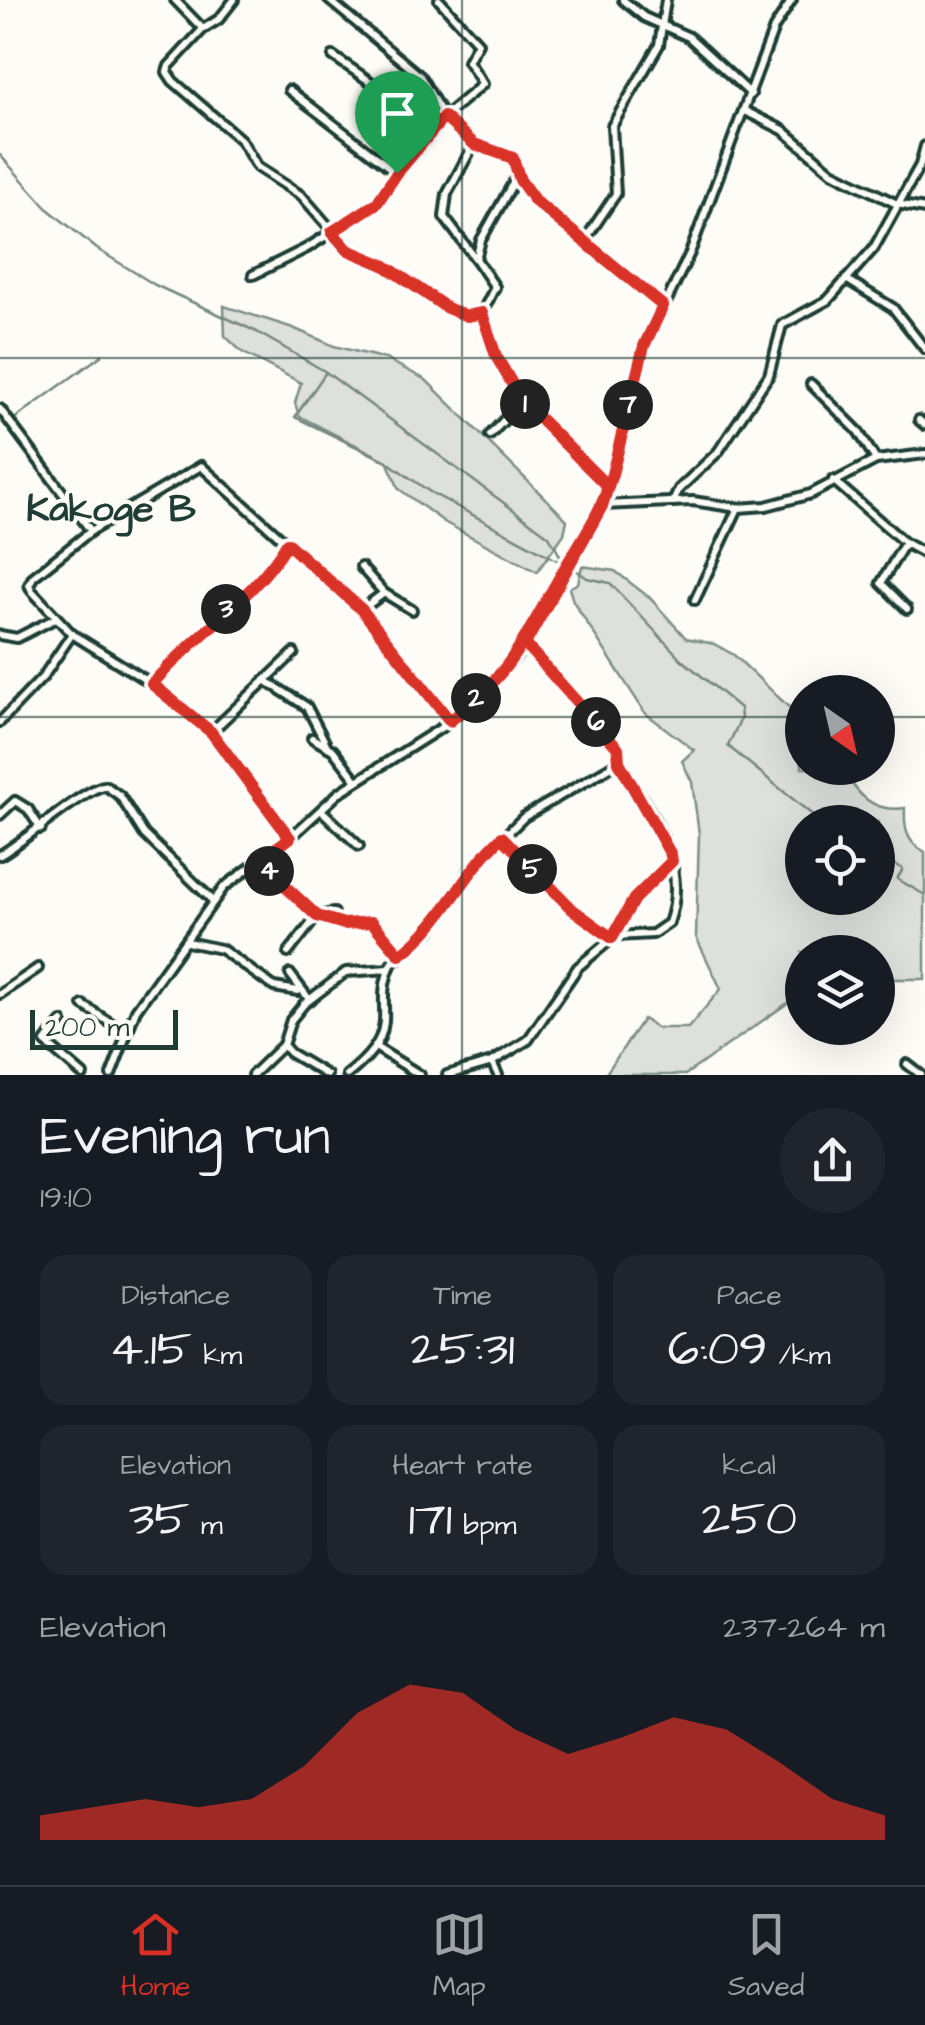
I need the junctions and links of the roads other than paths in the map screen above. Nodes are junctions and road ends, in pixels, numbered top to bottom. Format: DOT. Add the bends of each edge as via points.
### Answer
graph roads {
  1 [pos="175,0"];
  2 [pos="234,0"];
  3 [pos="329,0"];
  4 [pos="438,0"];
  5 [pos="623,0"];
  6 [pos="666,0"];
  7 [pos="792,0"];
  8 [pos="662,25"];
  9 [pos="203,29"];
  10 [pos="333,56"];
  11 [pos="289,90"];
  12 [pos="751,94"];
  13 [pos="745,110"];
  14 [pos="444,117"];
  15 [pos="428,137"];
  16 [pos="474,144"];
  17 [pos="925,146"];
  18 [pos="397,173"];
  19 [pos="518,174"];
  20 [pos="897,204"];
  21 [pos="925,209"];
  22 [pos="332,232"];
  23 [pos="584,240"];
  24 [pos="476,259"];
  25 [pos="252,275"];
  26 [pos="846,279"];
  27 [pos="663,306"];
  28 [pos="482,313"];
  29 [pos="925,349"];
  30 [pos="811,384"];
  31 [pos="522,401"];
  32 [pos="0,409"];
  33 [pos="490,434"];
  34 [pos="925,454"];
  35 [pos="876,460"];
  36 [pos="833,480"];
  37 [pos="608,487"];
  38 [pos="673,502"];
  39 [pos="602,506"];
  40 [pos="738,508"];
  41 [pos="91,531"];
  42 [pos="287,543"];
  43 [pos="905,543"];
  44 [pos="925,554"];
  45 [pos="361,567"];
  46 [pos="384,592"];
  47 [pos="695,600"];
  48 [pos="907,609"];
  49 [pos="362,610"];
  50 [pos="412,610"];
  51 [pos="56,618"];
  52 [pos="72,634"];
  53 [pos="0,635"];
  54 [pos="525,644"];
  55 [pos="294,653"];
  56 [pos="266,680"];
  57 [pos="152,684"];
  58 [pos="450,721"];
  59 [pos="0,722"];
  60 [pos="211,732"];
  61 [pos="312,738"];
  62 [pos="326,746"];
  63 [pos="619,762"];
  64 [pos="357,781"];
  65 [pos="321,810"];
  66 [pos="0,816"];
  67 [pos="41,829"];
  68 [pos="502,837"];
  69 [pos="290,838"];
  70 [pos="359,846"];
  71 [pos="0,855"];
  72 [pos="258,861"];
  73 [pos="672,861"];
  74 [pos="212,900"];
  75 [pos="334,913"];
  76 [pos="321,917"];
  77 [pos="613,937"];
  78 [pos="187,942"];
  79 [pos="288,953"];
  80 [pos="400,955"];
  81 [pos="38,968"];
  82 [pos="390,969"];
  83 [pos="290,974"];
  84 [pos="298,991"];
  85 [pos="0,994"];
  86 [pos="308,999"];
  87 [pos="82,1004"];
  88 [pos="62,1022"];
  89 [pos="126,1033"];
  90 [pos="377,1048"];
  91 [pos="281,1049"];
  92 [pos="492,1062"];
  93 [pos="907,1064"];
  94 [pos="83,1075"];
  95 [pos="111,1075"];
  96 [pos="252,1075"];
  97 [pos="327,1075"];
  98 [pos="347,1075"];
  99 [pos="420,1075"];
  100 [pos="446,1075"];
  101 [pos="498,1075"];
  102 [pos="921,1075"];
  1 -- 9 [label="street"];
  2 -- 9 [label="street"];
  3 -- 14 [label="street" via="420,76"];
  4 -- 14 [label="street" via="478,43 468,61 483,84"];
  5 -- 8 [label="street"];
  6 -- 8 [label="street"];
  7 -- 12 [label="street" via="774,28"];
  8 -- 12 [label="street" via="689,38"];
  8 -- 23 [label="street" via="659,44 612,126 616,194"];
  9 -- 22 [label="street" via="167,72 240,140 254,164 290,184"];
  10 -- 15 [label="street" via="400,102"];
  11 -- 18 [label="street"];
  12 -- 13 [label="street"];
  13 -- 20 [label="street" via="783,130 828,169"];
  13 -- 27 [label="street"];
  14 -- 15 [label="street"];
  14 -- 16 [label="street"];
  15 -- 18 [label="street"];
  16 -- 19 [label="street" via="508,155"];
  16 -- 24 [label="street" via="447,194 444,217"];
  17 -- 20 [label="street"];
  18 -- 22 [label="street" via="377,203"];
  19 -- 23 [label="street" via="535,201"];
  19 -- 24 [label="street"];
  20 -- 21 [label="street"];
  20 -- 26 [label="street"];
  22 -- 25 [label="street"];
  22 -- 28 [label="street" via="348,250 384,265 447,308 467,316"];
  23 -- 27 [label="street"];
  24 -- 28 [label="street" via="495,287"];
  26 -- 29 [label="street" via="893,308"];
  26 -- 38 [label="street" via="828,300 778,330 769,375 718,452 678,488"];
  27 -- 37 [label="street" via="644,346"];
  28 -- 31 [label="street" via="496,356"];
  30 -- 35 [label="street" via="858,431"];
  31 -- 33 [label="street"];
  31 -- 37 [label="street"];
  32 -- 41 [label="street"];
  34 -- 35 [label="street"];
  35 -- 36 [label="street"];
  36 -- 40 [label="street" via="795,500"];
  36 -- 43 [label="street"];
  37 -- 39 [label="street"];
  38 -- 39 [label="street"];
  38 -- 40 [label="street"];
  39 -- 54 [label="street"];
  40 -- 47 [label="street"];
  41 -- 42 [label="street" via="201,466"];
  41 -- 51 [label="street" via="30,582"];
  42 -- 49 [label="street"];
  42 -- 57 [label="street" via="252,589"];
  43 -- 44 [label="street"];
  43 -- 48 [label="street" via="880,583"];
  45 -- 46 [label="street"];
  46 -- 49 [label="street"];
  46 -- 50 [label="street"];
  49 -- 58 [label="street"];
  51 -- 52 [label="street"];
  51 -- 53 [label="street" via="17,638"];
  52 -- 57 [label="street"];
  52 -- 59 [label="street"];
  54 -- 58 [label="street"];
  54 -- 63 [label="street" via="614,742"];
  55 -- 56 [label="street"];
  56 -- 60 [label="street"];
  56 -- 62 [label="street" via="307,708"];
  57 -- 60 [label="street"];
  58 -- 64 [label="street"];
  60 -- 69 [label="street"];
  61 -- 62 [label="street"];
  62 -- 64 [label="street"];
  63 -- 68 [label="street" via="538,806"];
  63 -- 73 [label="street"];
  64 -- 65 [label="street"];
  65 -- 69 [label="street"];
  65 -- 70 [label="street"];
  66 -- 67 [label="street" via="16,800"];
  67 -- 71 [label="street"];
  67 -- 74 [label="street" via="90,788 106,786"];
  68 -- 77 [label="street" via="572,909"];
  68 -- 80 [label="street" via="469,871 430,931"];
  69 -- 72 [label="street"];
  72 -- 74 [label="street"];
  72 -- 76 [label="street"];
  73 -- 77 [label="street" via="634,899"];
  73 -- 77 [label="street" via="669,923 639,937"];
  74 -- 78 [label="street"];
  75 -- 76 [label="street"];
  76 -- 79 [label="street"];
  76 -- 80 [label="street" via="372,922"];
  77 -- 92 [label="street" via="578,966 528,1040"];
  78 -- 84 [label="street" via="220,949 274,987"];
  78 -- 89 [label="street"];
  80 -- 82 [label="street"];
  81 -- 85 [label="street"];
  82 -- 86 [label="street" via="351,969"];
  82 -- 90 [label="street"];
  83 -- 84 [label="street"];
  84 -- 86 [label="street"];
  86 -- 91 [label="street"];
  87 -- 89 [label="street"];
  88 -- 94 [label="street" via="45,1042"];
  89 -- 95 [label="street"];
  90 -- 98 [label="street"];
  90 -- 99 [label="street"];
  91 -- 96 [label="street"];
  91 -- 97 [label="street"];
  92 -- 100 [label="street"];
  92 -- 101 [label="street"];
  93 -- 102 [label="street"];
}
